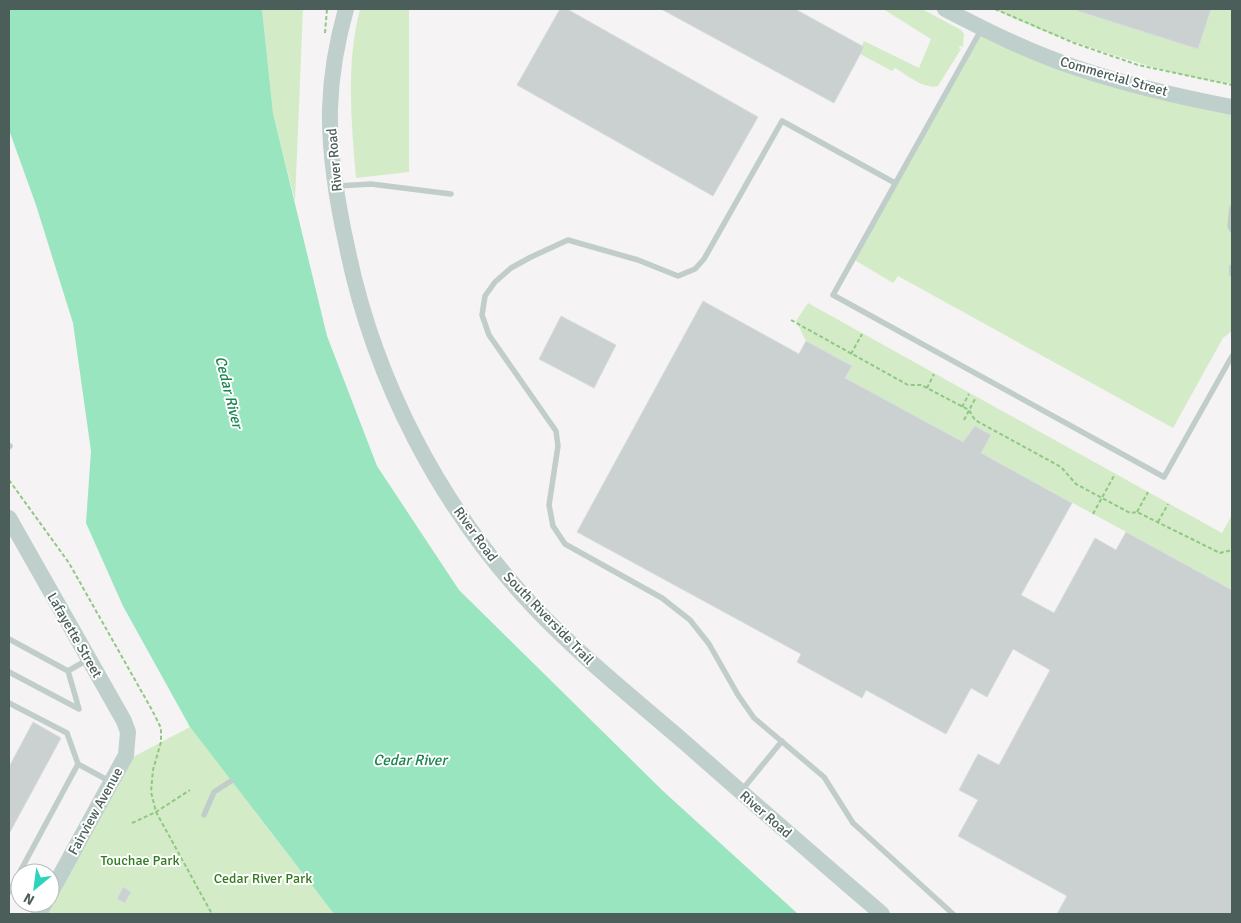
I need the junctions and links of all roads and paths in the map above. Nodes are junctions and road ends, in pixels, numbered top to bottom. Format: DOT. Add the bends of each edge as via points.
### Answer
graph roads {
  1 [pos="327,9"];
  2 [pos="346,9"];
  3 [pos="945,9"];
  4 [pos="995,9"];
  5 [pos="982,28"];
  6 [pos="325,35"];
  7 [pos="1232,85"];
  8 [pos="1232,107"];
  9 [pos="895,183"];
  10 [pos="336,186"];
  11 [pos="451,194"];
  12 [pos="1232,208"];
  13 [pos="1232,230"];
  14 [pos="1232,267"];
  15 [pos="1232,274"];
  16 [pos="791,320"];
  17 [pos="862,334"];
  18 [pos="851,354"];
  19 [pos="1232,356"];
  20 [pos="934,374"];
  21 [pos="927,388"];
  22 [pos="970,394"];
  23 [pos="976,397"];
  24 [pos="962,407"];
  25 [pos="968,410"];
  26 [pos="964,420"];
  27 [pos="1115,474"];
  28 [pos="1148,492"];
  29 [pos="1101,498"];
  30 [pos="1168,504"];
  31 [pos="1137,512"];
  32 [pos="1093,514"];
  33 [pos="9,518"];
  34 [pos="1158,522"];
  35 [pos="1232,550"];
  36 [pos="9,639"];
  37 [pos="89,659"];
  38 [pos="68,670"];
  39 [pos="9,672"];
  40 [pos="9,703"];
  41 [pos="782,741"];
  42 [pos="126,755"];
  43 [pos="78,764"];
  44 [pos="231,781"];
  45 [pos="111,782"];
  46 [pos="190,790"];
  47 [pos="741,792"];
  48 [pos="204,815"];
  49 [pos="132,823"];
  50 [pos="60,876"];
  51 [pos="9,892"];
  52 [pos="882,914"];
  53 [pos="953,914"];
  1 -- 6 [label="path"];
  2 -- 10 [label="main road, River Road" via="337,43 330,108"];
  3 -- 5 [label="main road, Commercial Street"];
  4 -- 7 [label="path" via="1074,43 1138,65"];
  5 -- 8 [label="main road, Commercial Street" via="1077,68 1134,85"];
  5 -- 9 [label="lane"];
  9 -- 19 [label="lane" via="833,295 1164,477"];
  9 -- 41 [label="lane" via="782,121 704,259 694,269 678,276 638,260 568,240 511,268 485,296 482,315 489,335 556,431 558,446 549,505 553,526 565,544 662,598 690,620 754,718"];
  10 -- 11 [label="lane" via="371,184"];
  10 -- 47 [label="main road, River Road" via="350,263 375,347 419,446 460,513 507,576 560,633"];
  12 -- 13 [label="lane"];
  14 -- 15 [label="lane"];
  16 -- 18 [label="path"];
  17 -- 18 [label="path"];
  18 -- 21 [label="path" via="908,385"];
  20 -- 21 [label="path"];
  21 -- 24 [label="path"];
  22 -- 24 [label="path"];
  23 -- 25 [label="path"];
  24 -- 25 [label="path"];
  25 -- 26 [label="path"];
  25 -- 29 [label="path" via="975,420 1061,467 1076,484"];
  27 -- 29 [label="path"];
  28 -- 31 [label="path"];
  29 -- 31 [label="path" via="1130,513"];
  29 -- 32 [label="path"];
  30 -- 34 [label="path"];
  31 -- 34 [label="path"];
  33 -- 37 [label="main road, Lafayette Street"];
  34 -- 35 [label="path" via="1220,553"];
  36 -- 38 [label="lane"];
  37 -- 38 [label="lane"];
  37 -- 42 [label="main road, Lafayette Street" via="124,721 128,732"];
  38 -- 39 [label="lane" via="79,708"];
  40 -- 43 [label="lane" via="67,733"];
  41 -- 47 [label="lane"];
  41 -- 53 [label="lane" via="824,776 853,823"];
  42 -- 45 [label="main road, Fairview Avenue"];
  43 -- 45 [label="lane"];
  43 -- 51 [label="lane"];
  44 -- 48 [label="lane" via="214,792"];
  45 -- 50 [label="main road, Fairview Avenue"];
  46 -- 49 [label="path"];
  47 -- 52 [label="main road, River Road"];
}
